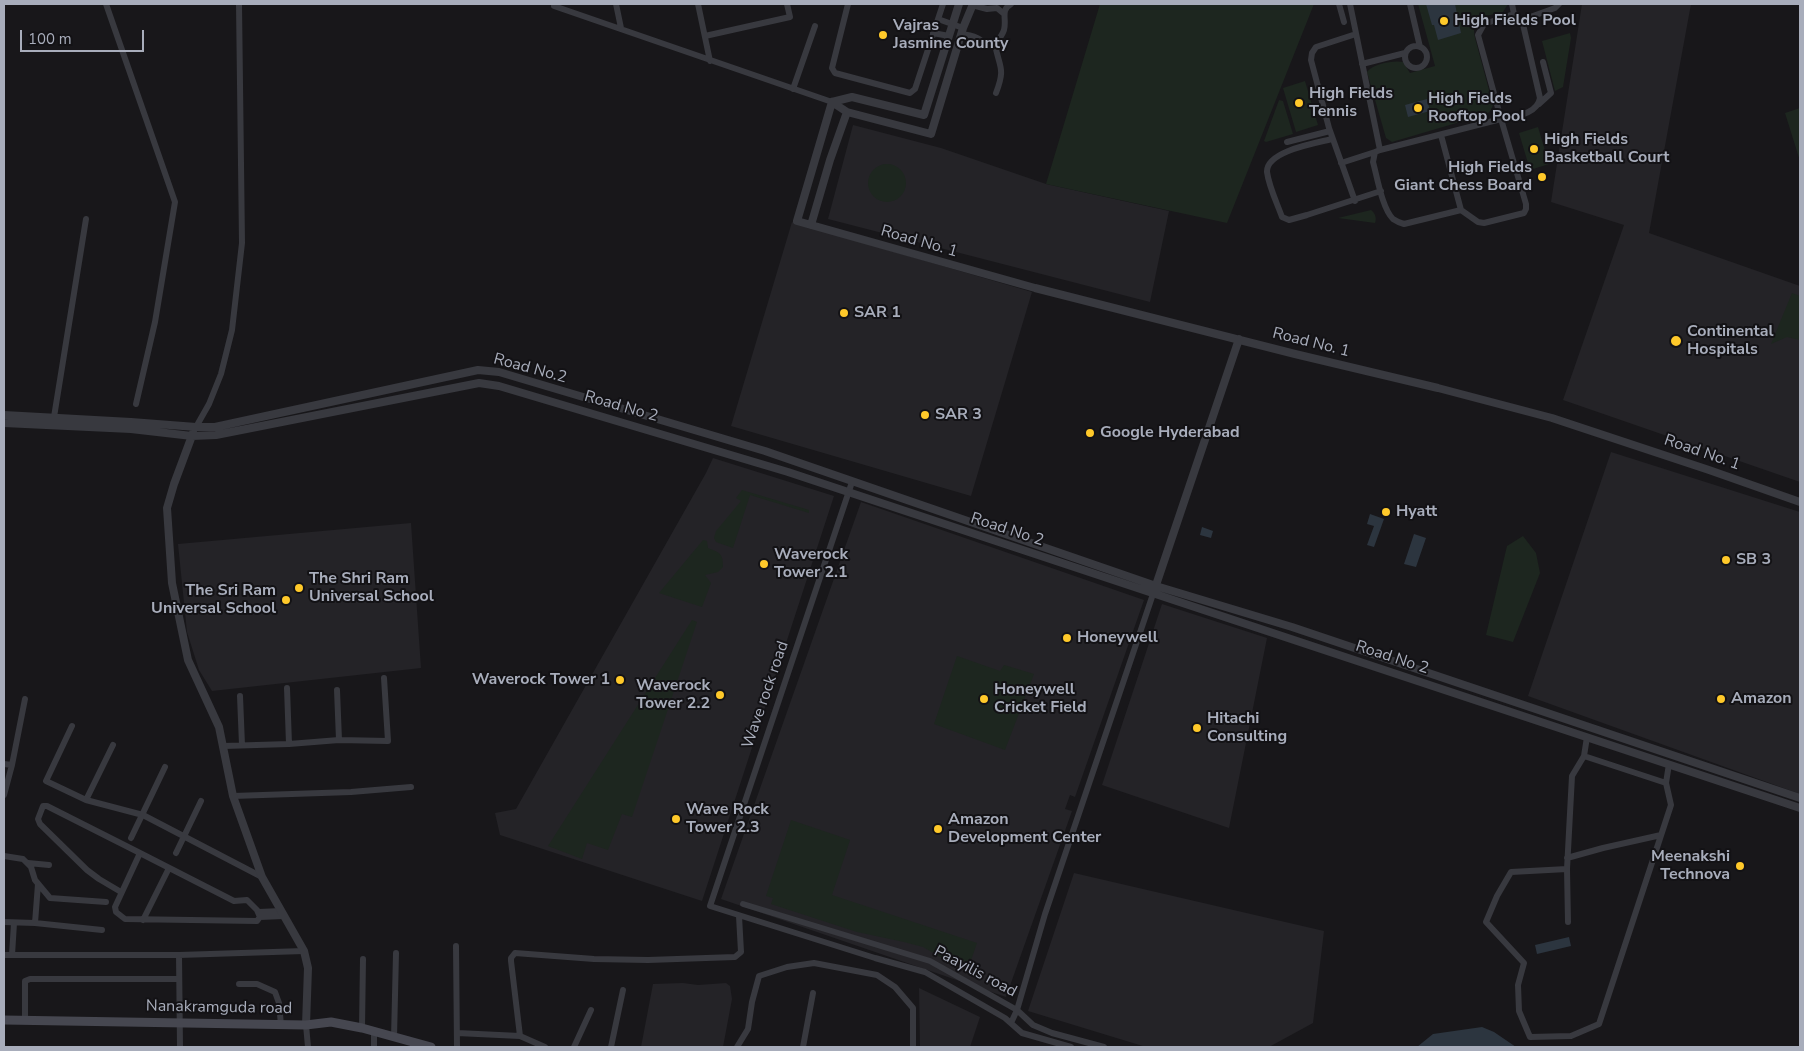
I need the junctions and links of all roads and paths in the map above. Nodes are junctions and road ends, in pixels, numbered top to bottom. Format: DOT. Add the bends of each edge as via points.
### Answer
graph roads {
  1 [pos="106,4"];
  2 [pos="239,4"];
  3 [pos="616,4"];
  4 [pos="698,4"];
  5 [pos="787,4"];
  6 [pos="848,4"];
  7 [pos="943,4"];
  8 [pos="959,4"];
  9 [pos="972,4"];
  10 [pos="1011,4"];
  11 [pos="1339,4"];
  12 [pos="1350,4"];
  13 [pos="1410,4"];
  14 [pos="1512,4"];
  15 [pos="1559,4"];
  16 [pos="554,6"];
  17 [pos="1004,13"];
  18 [pos="1514,14"];
  19 [pos="938,20"];
  20 [pos="1522,20"];
  21 [pos="1344,22"];
  22 [pos="952,24"];
  23 [pos="815,26"];
  24 [pos="621,28"];
  25 [pos="963,31"];
  26 [pos="933,33"];
  27 [pos="1356,34"];
  28 [pos="705,36"];
  29 [pos="949,36"];
  30 [pos="995,44"];
  31 [pos="1420,47"];
  32 [pos="1405,53"];
  33 [pos="710,61"];
  34 [pos="1543,62"];
  35 [pos="1362,64"];
  36 [pos="793,89"];
  37 [pos="996,93"];
  38 [pos="832,102"];
  39 [pos="1539,104"];
  40 [pos="847,112"];
  41 [pos="1501,120"];
  42 [pos="1330,131"];
  43 [pos="1441,136"];
  44 [pos="1332,139"];
  45 [pos="1287,142"];
  46 [pos="1378,151"];
  47 [pos="1341,163"];
  48 [pos="1381,191"];
  49 [pos="1355,201"];
  50 [pos="1461,210"];
  51 [pos="86,219"];
  52 [pos="811,225"];
  53 [pos="1239,339"];
  54 [pos="136,404"];
  55 [pos="4,415"];
  56 [pos="54,417"];
  57 [pos="4,423"];
  58 [pos="196,428"];
  59 [pos="192,436"];
  60 [pos="765,451"];
  61 [pos="852,482"];
  62 [pos="848,492"];
  63 [pos="1800,502"];
  64 [pos="1156,586"];
  65 [pos="1153,594"];
  66 [pos="384,678"];
  67 [pos="287,688"];
  68 [pos="337,690"];
  69 [pos="240,696"];
  70 [pos="25,698"];
  71 [pos="72,726"];
  72 [pos="1587,737"];
  73 [pos="339,740"];
  74 [pos="289,744"];
  75 [pos="113,745"];
  76 [pos="242,745"];
  77 [pos="224,746"];
  78 [pos="1584,756"];
  79 [pos="4,764"];
  80 [pos="1669,764"];
  81 [pos="12,765"];
  82 [pos="165,767"];
  83 [pos="1666,783"];
  84 [pos="411,787"];
  85 [pos="4,795"];
  86 [pos="233,796"];
  87 [pos="1800,798"];
  88 [pos="86,800"];
  89 [pos="201,801"];
  90 [pos="1800,808"];
  91 [pos="143,815"];
  92 [pos="1661,835"];
  93 [pos="130,838"];
  94 [pos="184,838"];
  95 [pos="140,853"];
  96 [pos="176,853"];
  97 [pos="4,856"];
  98 [pos="1567,858"];
  99 [pos="27,862"];
  100 [pos="49,865"];
  101 [pos="169,868"];
  102 [pos="1567,869"];
  103 [pos="262,877"];
  104 [pos="38,884"];
  105 [pos="121,892"];
  106 [pos="106,902"];
  107 [pos="743,904"];
  108 [pos="710,906"];
  109 [pos="282,914"];
  110 [pos="259,915"];
  111 [pos="739,916"];
  112 [pos="143,920"];
  113 [pos="4,922"];
  114 [pos="14,922"];
  115 [pos="1568,922"];
  116 [pos="35,923"];
  117 [pos="102,930"];
  118 [pos="456,946"];
  119 [pos="304,951"];
  120 [pos="396,954"];
  121 [pos="4,955"];
  122 [pos="12,955"];
  123 [pos="179,955"];
  124 [pos="363,959"];
  125 [pos="930,961"];
  126 [pos="925,972"];
  127 [pos="179,979"];
  128 [pos="239,984"];
  129 [pos="623,990"];
  130 [pos="812,993"];
  131 [pos="591,1010"];
  132 [pos="1018,1010"];
  133 [pos="4,1020"];
  134 [pos="25,1021"];
  135 [pos="179,1022"];
  136 [pos="1011,1023"];
  137 [pos="281,1024"];
  138 [pos="306,1025"];
  139 [pos="362,1028"];
  140 [pos="374,1032"];
  141 [pos="457,1033"];
  142 [pos="520,1036"];
  143 [pos="394,1038"];
  144 [pos="180,1047"];
  145 [pos="308,1047"];
  146 [pos="374,1047"];
  147 [pos="431,1047"];
  148 [pos="457,1047"];
  149 [pos="546,1047"];
  150 [pos="574,1047"];
  151 [pos="611,1047"];
  152 [pos="737,1047"];
  153 [pos="803,1047"];
  154 [pos="912,1047"];
  155 [pos="1071,1047"];
  156 [pos="1104,1047"];
  1 -- 54 [label="street" via="175,202 155,322"];
  2 -- 58 [label="street" via="242,243 232,330 221,374"];
  3 -- 24 [label="street"];
  4 -- 28 [label="street"];
  5 -- 28 [label="street" via="790,17"];
  6 -- 26 [label="street" via="834,57 832,68 835,72 910,93 915,89"];
  7 -- 19 [label="street"];
  8 -- 22 [label="street"];
  9 -- 17 [label="street" via="987,9 997,8"];
  9 -- 25 [label="street"];
  10 -- 17 [label="street" via="1006,6"];
  11 -- 21 [label="street"];
  12 -- 27 [label="street"];
  13 -- 31 [label="street"];
  14 -- 18 [label="street"];
  15 -- 20 [label="street"];
  16 -- 24 [label="street"];
  17 -- 30 [label="street" via="1004,30"];
  18 -- 20 [label="street"];
  18 -- 41 [label="street" via="1484,24 1478,35"];
  19 -- 22 [label="street"];
  19 -- 26 [label="street"];
  20 -- 39 [label="street"];
  22 -- 25 [label="street"];
  22 -- 29 [label="street"];
  23 -- 36 [label="street"];
  24 -- 33 [label="street"];
  25 -- 30 [label="street" via="982,43"];
  25 -- 40 [label="street" via="932,134"];
  26 -- 29 [label="street"];
  27 -- 35 [label="street"];
  27 -- 42 [label="street" via="1324,43 1312,53"];
  28 -- 33 [label="street"];
  29 -- 38 [label="street" via="924,115 852,96"];
  30 -- 37 [label="street" via="1002,72"];
  31 -- 32 [label="street" via="1413,46"];
  31 -- 32 [label="street" via="1427,58 1421,67 1408,65"];
  32 -- 35 [label="street"];
  33 -- 36 [label="street"];
  34 -- 39 [label="street" via="1551,93"];
  35 -- 46 [label="street"];
  36 -- 38 [label="street"];
  38 -- 40 [label="street"];
  38 -- 52 [label="street, Road No. 1" via="797,221"];
  39 -- 41 [label="street" via="1532,111"];
  40 -- 52 [label="street"];
  41 -- 43 [label="street"];
  41 -- 50 [label="street" via="1526,209 1524,213 1484,224"];
  42 -- 44 [label="street"];
  42 -- 45 [label="street"];
  43 -- 46 [label="street"];
  43 -- 50 [label="street"];
  44 -- 47 [label="street"];
  44 -- 49 [label="street" via="1277,156 1269,162 1269,180 1282,217 1289,220"];
  46 -- 47 [label="street"];
  46 -- 48 [label="street" via="1373,162"];
  47 -- 49 [label="street"];
  48 -- 49 [label="street"];
  48 -- 50 [label="street" via="1391,216 1404,224"];
  51 -- 56 [label="street"];
  52 -- 53 [label="street, Road No. 1" via="1035,288"];
  53 -- 63 [label="street, Road No. 1" via="1567,423"];
  53 -- 64 [label="street"];
  55 -- 56 [label="street, Road No.2"];
  56 -- 58 [label="street, Road No.2"];
  57 -- 59 [label="street, Road No 2" via="131,429"];
  58 -- 59 [label="street"];
  58 -- 60 [label="street, Road No.2" via="215,427 478,370 499,372"];
  59 -- 62 [label="street, Road No 2" via="226,433 479,383 499,386 735,455"];
  59 -- 77 [label="street" via="167,508 172,583 188,660 219,727"];
  60 -- 61 [label="street, Road No 2"];
  61 -- 62 [label="street, Wave rock road"];
  61 -- 64 [label="street, Road No 2"];
  62 -- 65 [label="street, Road No 2"];
  62 -- 108 [label="street, Wave rock road"];
  64 -- 65 [label="street"];
  64 -- 87 [label="street, Road No 2" via="1292,627"];
  65 -- 72 [label="street, Road No 2"];
  65 -- 132 [label="street" via="1045,914"];
  66 -- 73 [label="street" via="388,741"];
  67 -- 74 [label="street"];
  68 -- 73 [label="street"];
  69 -- 76 [label="street"];
  70 -- 81 [label="street"];
  71 -- 88 [label="street" via="46,781"];
  72 -- 78 [label="street"];
  72 -- 80 [label="street, Road No 2"];
  73 -- 74 [label="street"];
  74 -- 76 [label="street"];
  75 -- 88 [label="street"];
  76 -- 77 [label="street"];
  77 -- 86 [label="street"];
  78 -- 83 [label="street"];
  78 -- 98 [label="street" via="1572,776"];
  79 -- 81 [label="street"];
  80 -- 83 [label="street"];
  80 -- 90 [label="street, Road No 2"];
  81 -- 85 [label="street"];
  82 -- 91 [label="street"];
  83 -- 92 [label="street" via="1670,805"];
  84 -- 86 [label="street"];
  86 -- 103 [label="street"];
  88 -- 91 [label="street"];
  89 -- 94 [label="street"];
  91 -- 93 [label="street"];
  91 -- 94 [label="street"];
  92 -- 98 [label="street"];
  92 -- 102 [label="street" via="1599,1024 1571,1036 1530,1037 1519,1010 1518,985 1524,963 1486,922 1511,872"];
  94 -- 96 [label="street"];
  94 -- 103 [label="street"];
  95 -- 101 [label="street"];
  95 -- 105 [label="street"];
  95 -- 105 [label="street" via="47,806 43,806 38,816 40,824 87,870"];
  97 -- 99 [label="street"];
  98 -- 102 [label="street"];
  99 -- 100 [label="street"];
  99 -- 104 [label="street"];
  101 -- 110 [label="street" via="234,901 247,900"];
  101 -- 112 [label="street"];
  102 -- 115 [label="street"];
  103 -- 109 [label="street"];
  104 -- 106 [label="street" via="50,898"];
  104 -- 116 [label="street"];
  105 -- 112 [label="street" via="116,912 124,919"];
  107 -- 125 [label="street, Paayilis road"];
  108 -- 111 [label="street, Paayilis road"];
  109 -- 110 [label="street"];
  109 -- 119 [label="street"];
  110 -- 112 [label="street" via="257,921"];
  111 -- 126 [label="street, Paayilis road"];
  111 -- 142 [label="street" via="741,952 735,957 648,960 512,955"];
  113 -- 114 [label="street"];
  114 -- 116 [label="street"];
  114 -- 122 [label="street"];
  116 -- 117 [label="street"];
  118 -- 141 [label="street"];
  119 -- 123 [label="street"];
  119 -- 138 [label="street" via="308,968"];
  120 -- 143 [label="street"];
  121 -- 122 [label="street"];
  122 -- 123 [label="street"];
  123 -- 127 [label="street"];
  124 -- 139 [label="street"];
  125 -- 126 [label="street"];
  125 -- 132 [label="street, Paayilis road"];
  126 -- 136 [label="street, Paayilis road"];
  127 -- 134 [label="street" via="30,979 25,981"];
  127 -- 135 [label="street"];
  128 -- 137 [label="street" via="257,984 275,992"];
  129 -- 151 [label="street"];
  130 -- 153 [label="street"];
  131 -- 150 [label="street"];
  132 -- 136 [label="street"];
  132 -- 156 [label="street, Paayilis road" via="1033,1025"];
  133 -- 134 [label="main road, Nanakramguda road"];
  134 -- 135 [label="main road, Nanakramguda road"];
  135 -- 137 [label="main road, Nanakramguda road"];
  135 -- 144 [label="street"];
  136 -- 155 [label="street, Paayilis road" via="1022,1033"];
  137 -- 138 [label="main road, Nanakramguda road"];
  138 -- 139 [label="main road, Nanakramguda road" via="331,1022"];
  138 -- 145 [label="street"];
  139 -- 140 [label="main road, Nanakramguda road"];
  140 -- 143 [label="main road, Nanakramguda road"];
  140 -- 146 [label="street"];
  141 -- 142 [label="street"];
  141 -- 148 [label="street"];
  142 -- 149 [label="street"];
  143 -- 147 [label="main road, Nanakramguda road"];
  152 -- 154 [label="street" via="748,1029 759,976 814,963 877,975 895,987 913,1008"];
}
